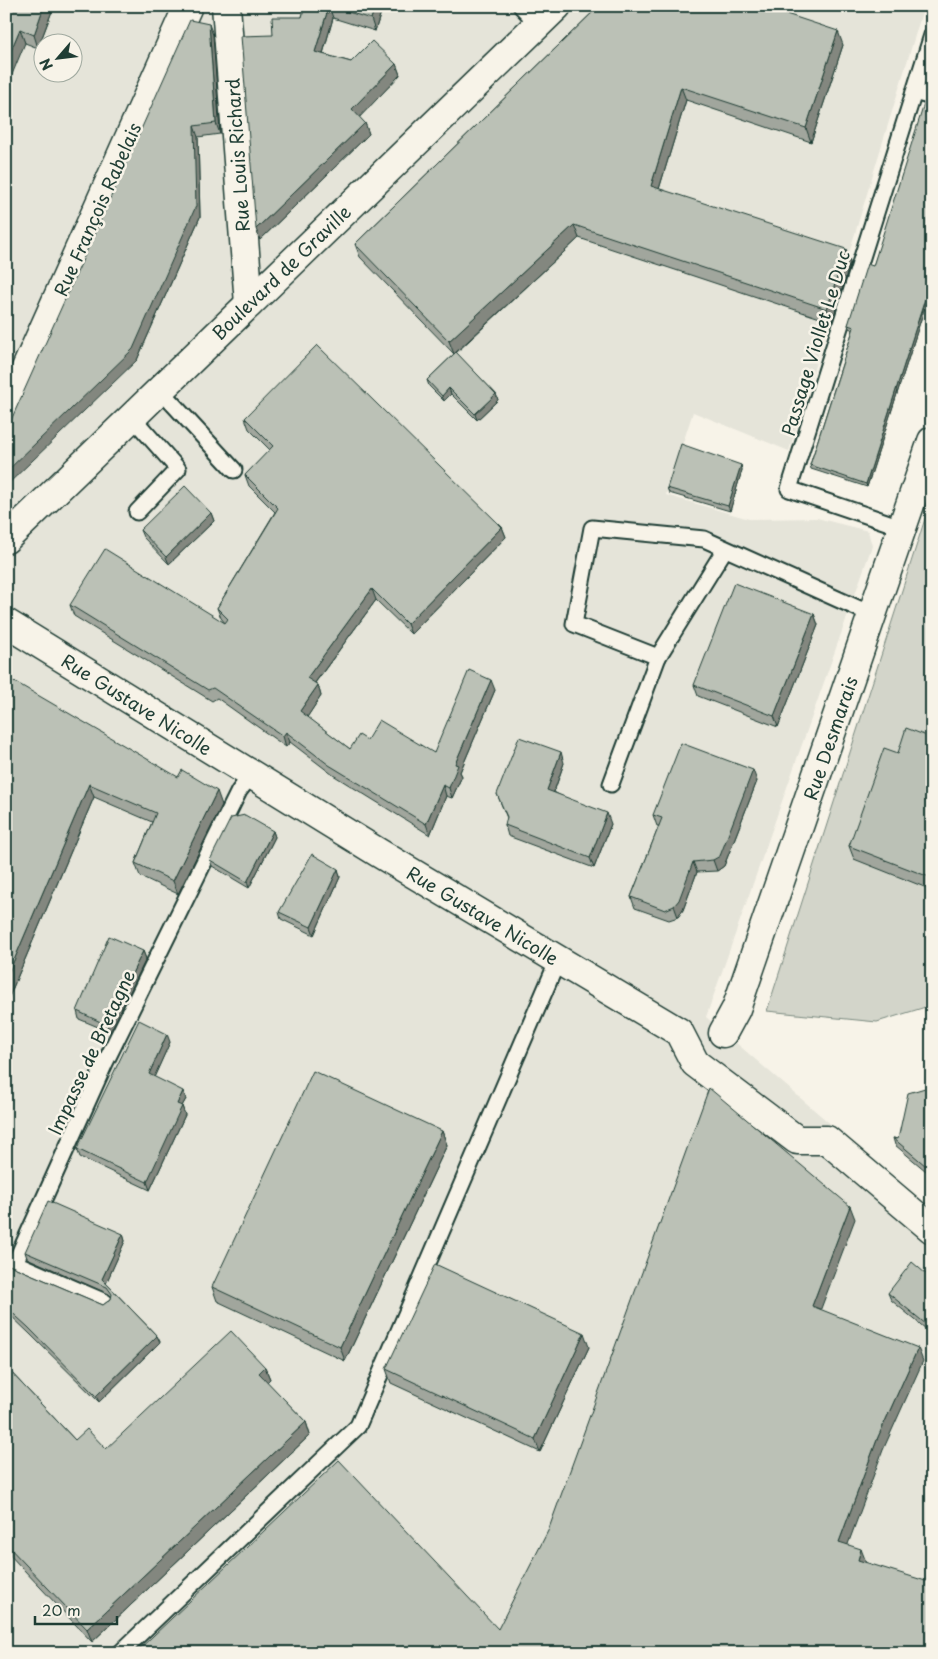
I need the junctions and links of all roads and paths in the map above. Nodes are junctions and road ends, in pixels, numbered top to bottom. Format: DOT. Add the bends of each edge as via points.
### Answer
graph roads {
  1 [pos="188,6"];
  2 [pos="226,6"];
  3 [pos="539,12"];
  4 [pos="932,35"];
  5 [pos="914,92"];
  6 [pos="932,97"];
  7 [pos="248,304"];
  8 [pos="160,390"];
  9 [pos="6,413"];
  10 [pos="132,416"];
  11 [pos="932,441"];
  12 [pos="234,470"];
  13 [pos="138,512"];
  14 [pos="904,528"];
  15 [pos="6,539"];
  16 [pos="725,549"];
  17 [pos="873,614"];
  18 [pos="6,623"];
  19 [pos="658,657"];
  20 [pos="252,774"];
  21 [pos="611,784"];
  22 [pos="558,960"];
  23 [pos="723,1033"];
  24 [pos="932,1229"];
  25 [pos="105,1302"];
  26 [pos="120,1653"];
  1 -- 9 [label="street, Rue François Rabelais"];
  2 -- 7 [label="street, Rue Louis Richard"];
  3 -- 7 [label="street, Boulevard de Graville"];
  4 -- 5 [label="lane, Passage Viollet Le Duc"];
  5 -- 6 [label="lane"];
  5 -- 14 [label="lane, Passage Viollet Le Duc" via="789,489"];
  7 -- 8 [label="street, Boulevard de Graville"];
  8 -- 10 [label="street, Boulevard de Graville"];
  8 -- 12 [label="lane"];
  10 -- 13 [label="lane" via="178,469"];
  10 -- 15 [label="street, Boulevard de Graville"];
  11 -- 14 [label="street, Rue Desmarais"];
  14 -- 17 [label="street, Rue Desmarais"];
  16 -- 17 [label="lane"];
  16 -- 19 [label="lane"];
  16 -- 19 [label="lane" via="704,540 592,528 574,624"];
  17 -- 23 [label="street, Rue Desmarais" via="736,1009"];
  18 -- 20 [label="street, Rue Gustave Nicolle"];
  19 -- 21 [label="lane"];
  20 -- 22 [label="street, Rue Gustave Nicolle"];
  20 -- 25 [label="lane, Impasse de Bretagne" via="239,791 105,1063 15,1263"];
  22 -- 24 [label="street, Rue Gustave Nicolle" via="669,1026 694,1063 798,1140 827,1140"];
  22 -- 26 [label="lane" via="358,1426"];
}
